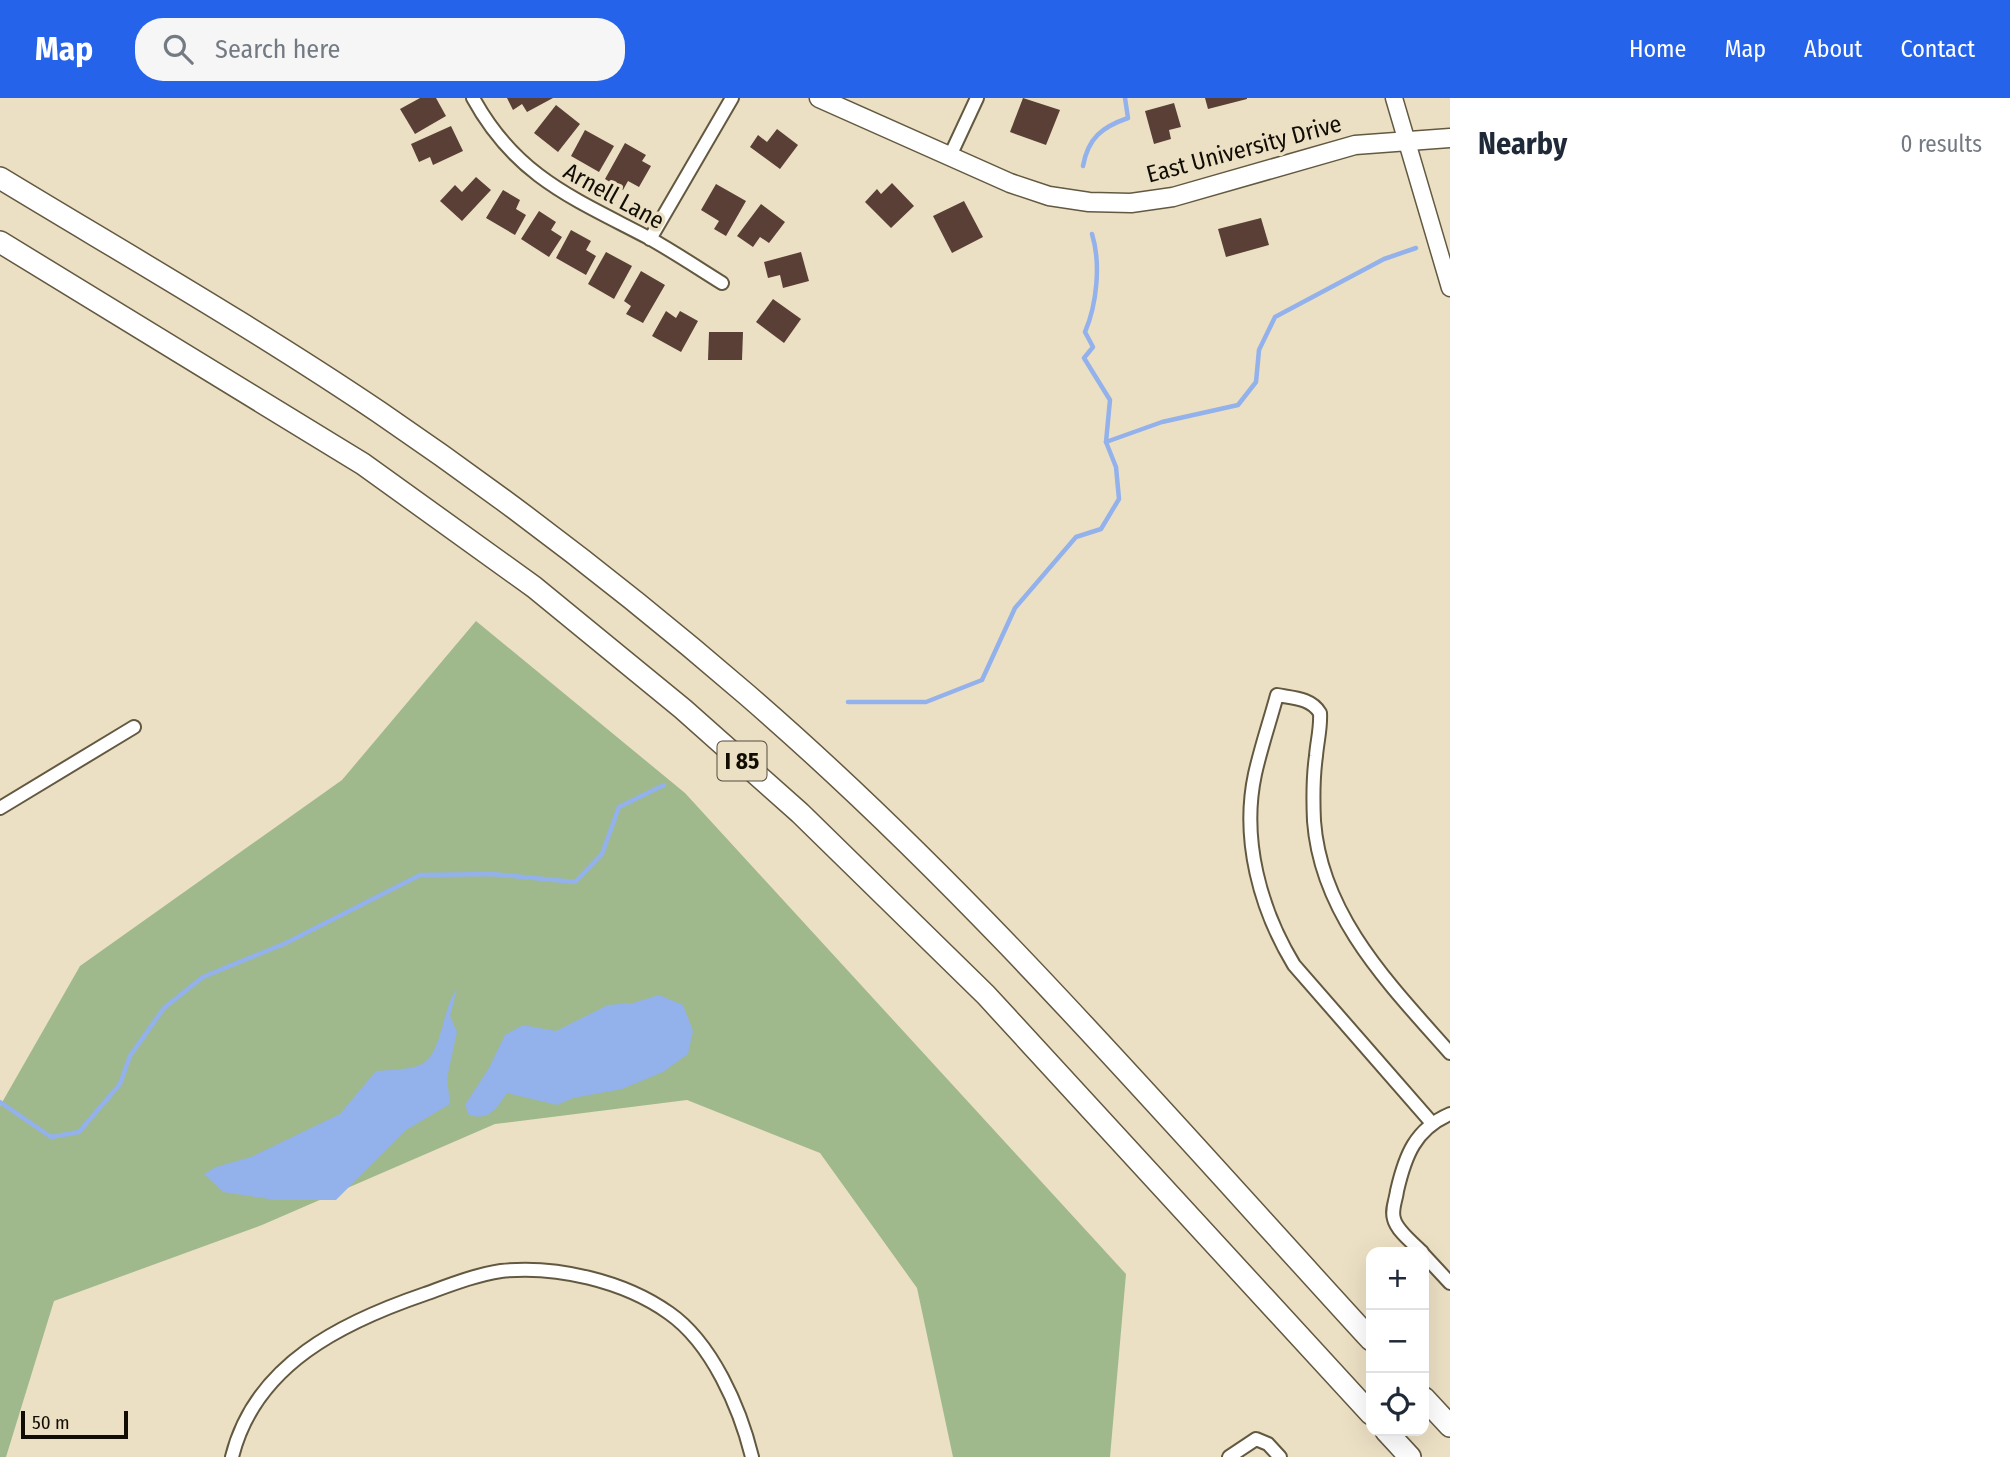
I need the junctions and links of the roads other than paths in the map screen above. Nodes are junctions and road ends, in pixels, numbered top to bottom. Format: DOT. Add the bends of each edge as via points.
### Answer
graph roads {
  1 [pos="473,98"];
  2 [pos="732,98"];
  3 [pos="819,98"];
  4 [pos="977,98"];
  5 [pos="1394,98"];
  6 [pos="1404,138"];
  7 [pos="1450,138"];
  8 [pos="950,156"];
  9 [pos="0,178"];
  10 [pos="650,239"];
  11 [pos="0,242"];
  12 [pos="722,283"];
  13 [pos="1450,288"];
  14 [pos="134,727"];
  15 [pos="0,808"];
  16 [pos="1450,1053"];
  17 [pos="1450,1114"];
  18 [pos="1431,1122"];
  19 [pos="1417,1247"];
  20 [pos="1429,1260"];
  21 [pos="1450,1283"];
  22 [pos="1366,1335"];
  23 [pos="1429,1403"];
  24 [pos="1366,1409"];
  25 [pos="1450,1426"];
  26 [pos="1391,1436"];
  27 [pos="232,1457"];
  28 [pos="752,1457"];
  29 [pos="1229,1457"];
  30 [pos="1280,1457"];
  31 [pos="1410,1457"];
  1 -- 10 [label="street, Arnell Lane" via="497,135 545,182"];
  2 -- 10 [label="street"];
  3 -- 8 [label="main road, East University Drive"];
  4 -- 8 [label="street"];
  5 -- 6 [label="street"];
  6 -- 7 [label="main road, East University Drive"];
  6 -- 8 [label="main road, East University Drive" via="1340,148 1183,194 1131,203 1049,196"];
  6 -- 13 [label="street"];
  9 -- 22 [label="highway, I 85" via="396,424 595,569 748,695 976,912"];
  10 -- 12 [label="street, Arnell Lane"];
  11 -- 24 [label="highway, I 85" via="363,464 534,587 683,709 800,813 977,986"];
  14 -- 15 [label="street"];
  16 -- 18 [label="street" via="1384,979 1344,920 1324,868 1315,825 1320,713 1307,701 1277,695 1254,776 1251,838 1261,894 1294,965"];
  17 -- 18 [label="street"];
  18 -- 19 [label="street" via="1415,1139 1403,1163 1393,1215"];
  20 -- 21 [label="street"];
  23 -- 25 [label="highway"];
  26 -- 31 [label="highway"];
  27 -- 28 [label="street" via="246,1419 264,1389 288,1364 342,1326 468,1279 501,1271 535,1270 606,1283 681,1322 728,1389 743,1420"];
  29 -- 30 [label="street" via="1255,1439 1268,1444"];
}
